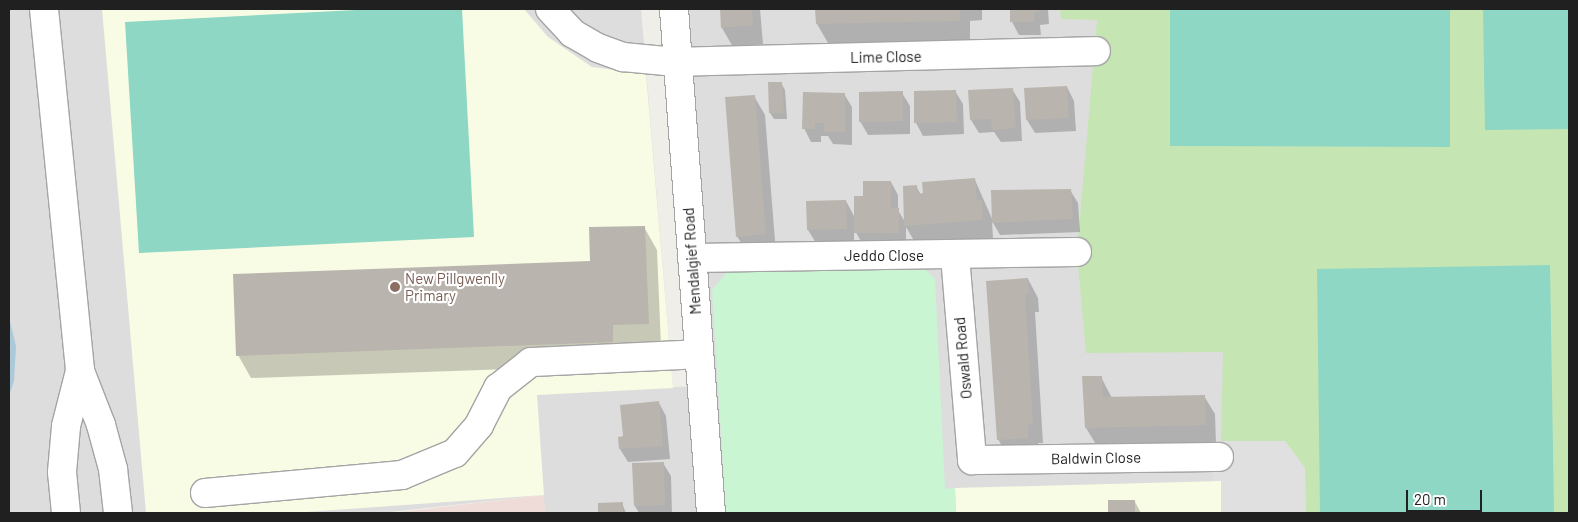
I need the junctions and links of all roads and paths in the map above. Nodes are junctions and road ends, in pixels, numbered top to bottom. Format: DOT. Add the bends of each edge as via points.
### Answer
graph roads {
  1 [pos="44,9"];
  2 [pos="550,9"];
  3 [pos="674,9"];
  4 [pos="1096,51"];
  5 [pos="676,62"];
  6 [pos="1077,252"];
  7 [pos="955,256"];
  8 [pos="692,258"];
  9 [pos="699,354"];
  10 [pos="80,371"];
  11 [pos="1219,456"];
  12 [pos="972,460"];
  13 [pos="205,492"];
  14 [pos="66,513"];
  15 [pos="118,513"];
  16 [pos="711,513"];
  1 -- 10 [label="street"];
  2 -- 5 [label="street, Lime Close" via="572,33 598,48 624,57"];
  3 -- 5 [label="street, Mendalgief Road"];
  4 -- 5 [label="street, Lime Close"];
  5 -- 8 [label="street, Mendalgief Road"];
  6 -- 7 [label="street, Jeddo Close"];
  7 -- 8 [label="street, Jeddo Close"];
  7 -- 12 [label="street, Oswald Road"];
  8 -- 9 [label="street, Mendalgief Road"];
  9 -- 13 [label="street" via="531,362 498,388 479,425 455,453 402,475"];
  9 -- 16 [label="street, Mendalgief Road"];
  10 -- 14 [label="street" via="66,426 62,472"];
  10 -- 15 [label="street" via="101,425 113,469"];
  11 -- 12 [label="street, Baldwin Close"];
}
